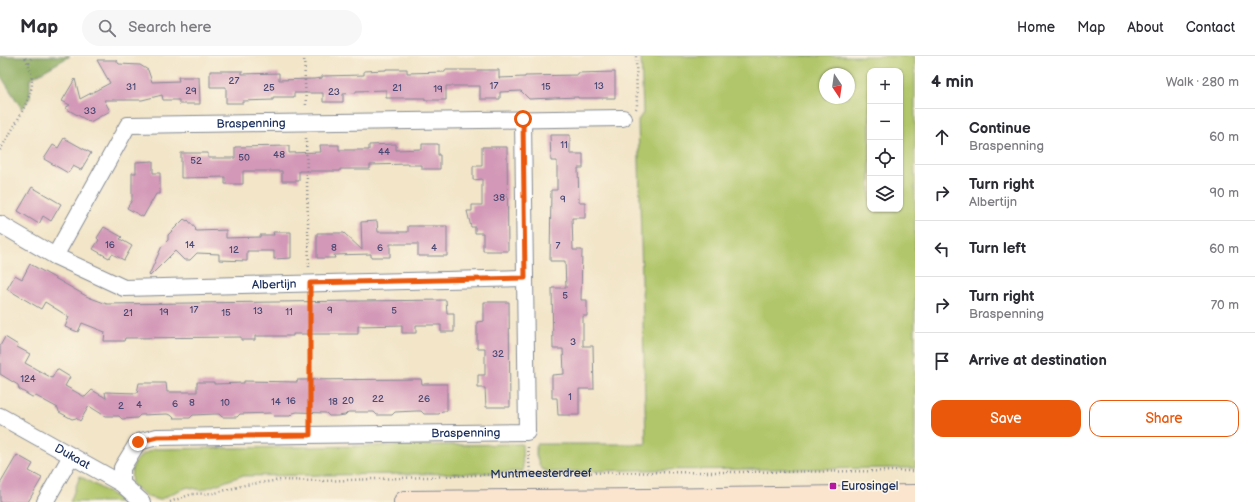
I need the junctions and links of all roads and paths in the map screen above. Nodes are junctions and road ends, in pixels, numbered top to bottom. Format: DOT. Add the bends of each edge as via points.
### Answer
graph roads {
  1 [pos="24,56"];
  2 [pos="32,56"];
  3 [pos="304,56"];
  4 [pos="636,56"];
  5 [pos="29,64"];
  6 [pos="623,118"];
  7 [pos="523,119"];
  8 [pos="306,122"];
  9 [pos="0,150"];
  10 [pos="0,224"];
  11 [pos="55,256"];
  12 [pos="525,278"];
  13 [pos="310,283"];
  14 [pos="0,416"];
  15 [pos="527,432"];
  16 [pos="310,435"];
  17 [pos="71,456"];
  18 [pos="915,471"];
  19 [pos="530,473"];
  20 [pos="122,484"];
  21 [pos="915,496"];
  22 [pos="45,502"];
  23 [pos="142,502"];
  24 [pos="170,502"];
  25 [pos="406,502"];
  1 -- 5 [label="path"];
  2 -- 5 [label="path"];
  3 -- 8 [label="path"];
  4 -- 6 [label="path" via="637,107 634,113"];
  5 -- 9 [label="path" via="32,84 27,102"];
  6 -- 7 [label="street, Braspenning"];
  7 -- 8 [label="street, Braspenning"];
  7 -- 12 [label="street"];
  8 -- 11 [label="street, Braspenning" via="128,125"];
  8 -- 13 [label="path"];
  10 -- 11 [label="street, Albertijn"];
  11 -- 13 [label="street, Albertijn" via="124,288"];
  12 -- 13 [label="street, Albertijn"];
  12 -- 15 [label="street"];
  13 -- 16 [label="path"];
  14 -- 17 [label="street, Dukaat"];
  15 -- 16 [label="street, Braspenning"];
  15 -- 19 [label="path"];
  16 -- 20 [label="street, Braspenning" via="157,437 138,442 122,468"];
  17 -- 20 [label="street, Dukaat"];
  17 -- 22 [label="street"];
  18 -- 19 [label="path, Muntmeesterdreef"];
  19 -- 24 [label="path, Muntmeesterdreef" via="322,481 281,480 245,484 215,493 192,494"];
  20 -- 23 [label="street, Dukaat"];
  21 -- 25 [label="main road"];
}
